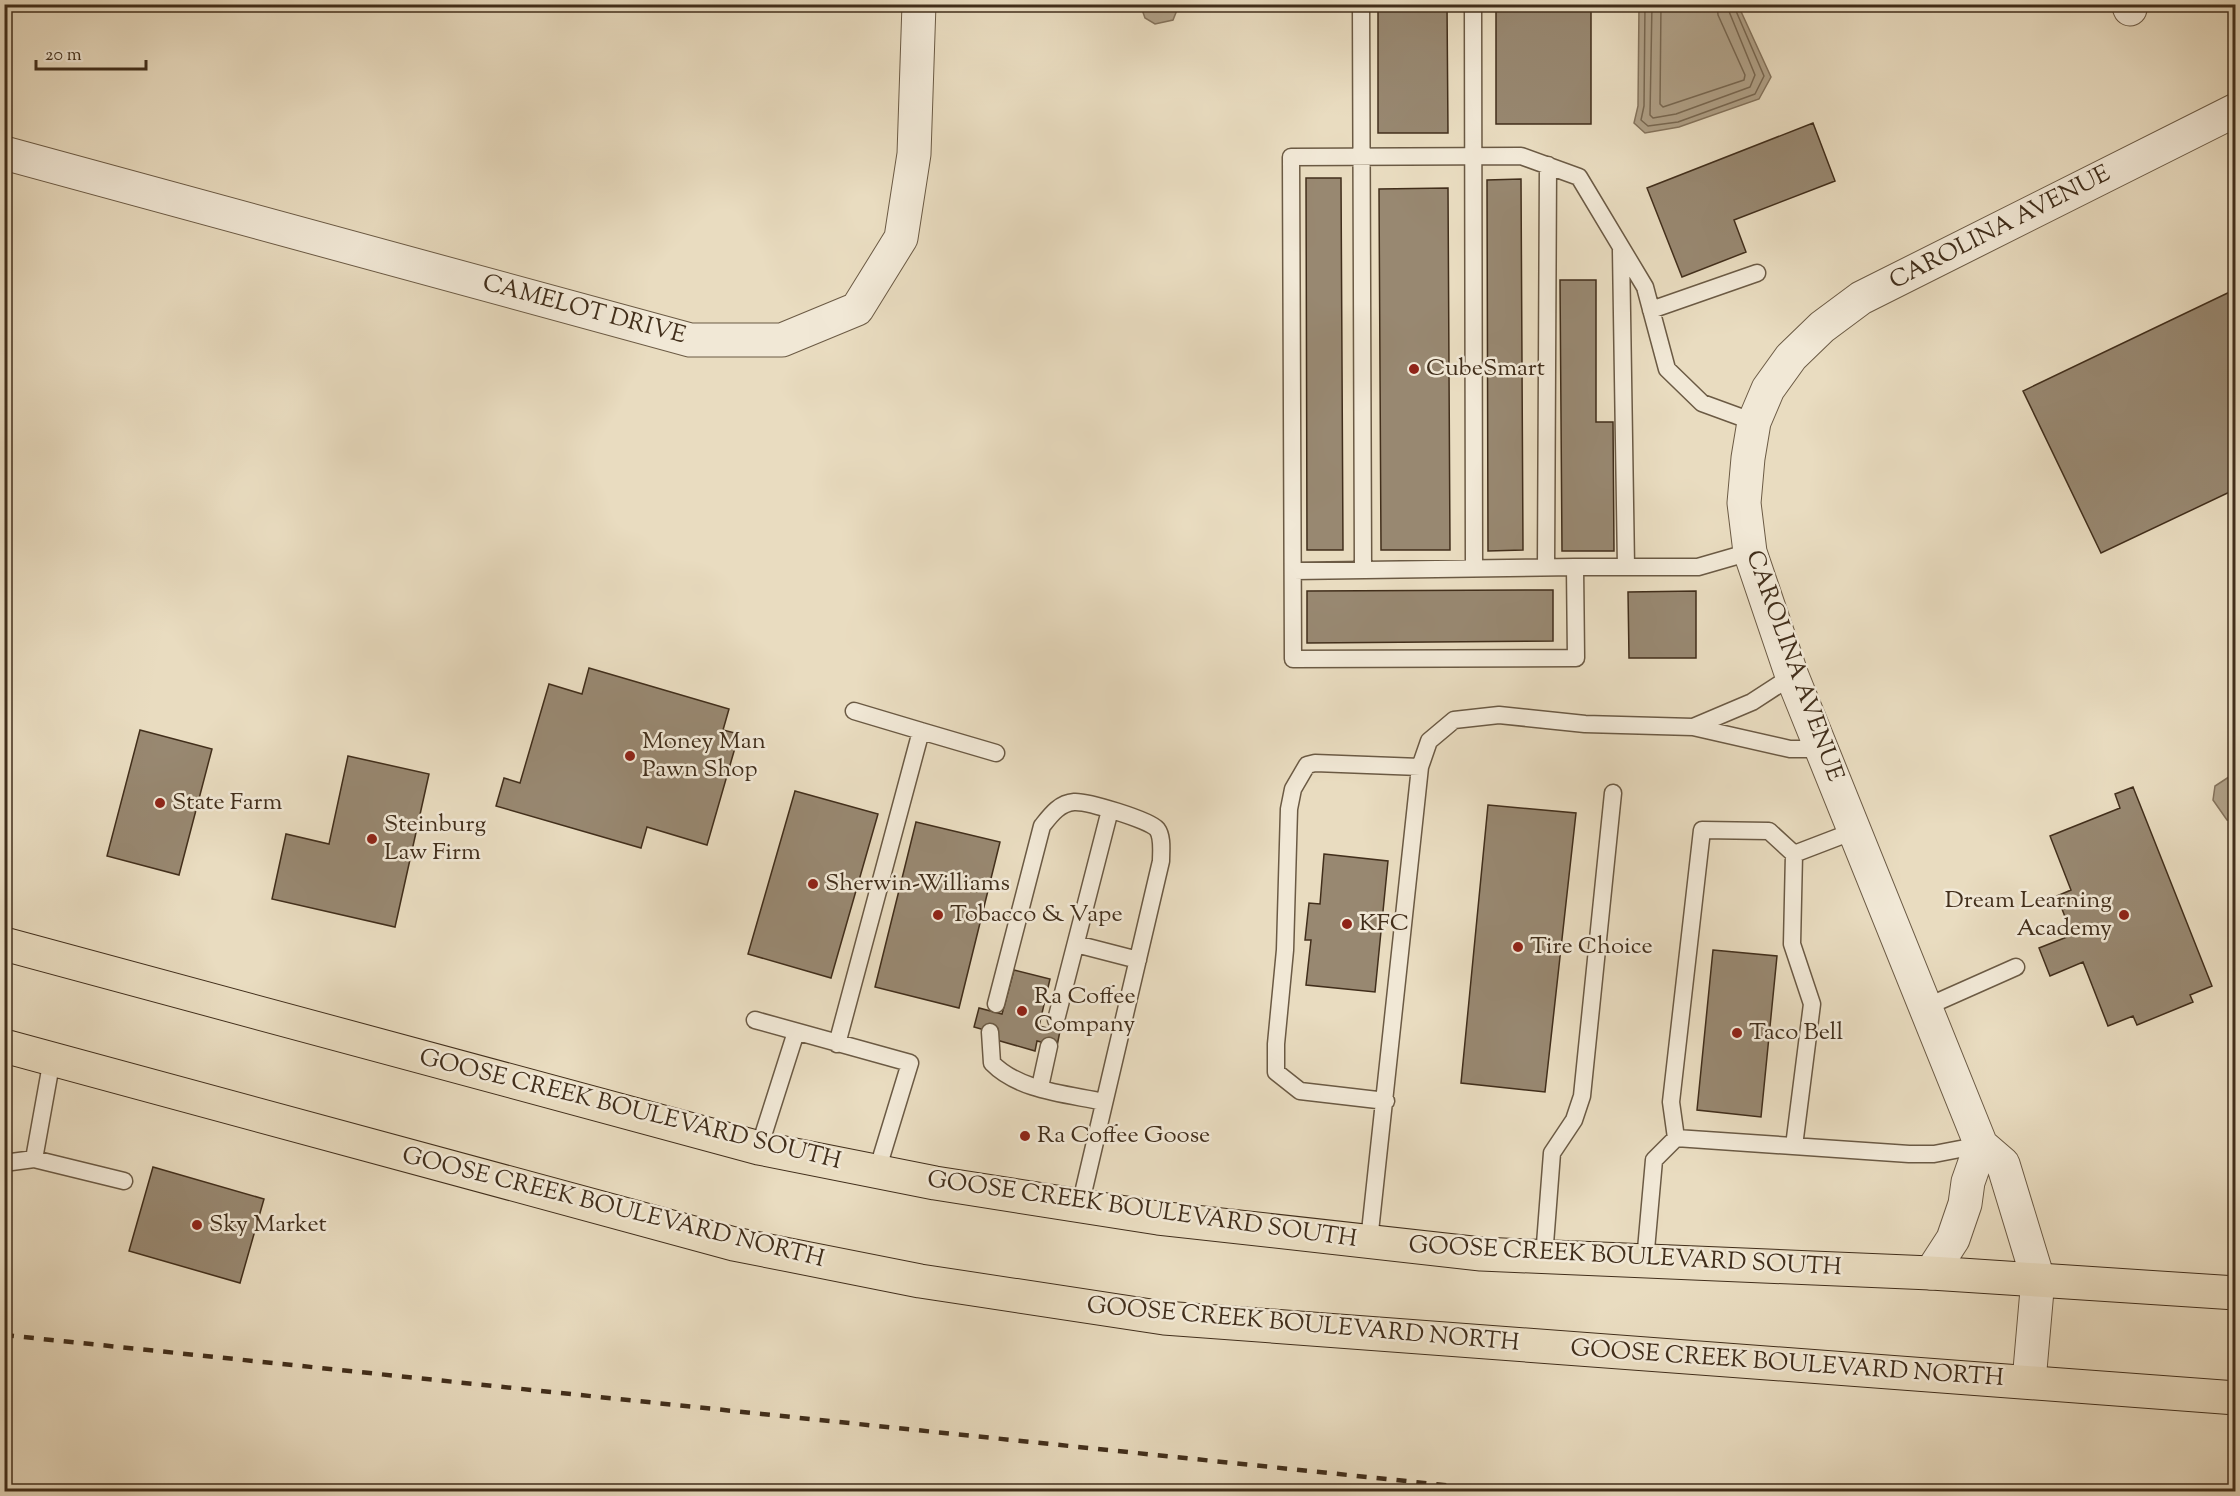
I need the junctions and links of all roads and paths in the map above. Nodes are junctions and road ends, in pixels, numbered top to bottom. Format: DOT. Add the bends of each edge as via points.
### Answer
graph roads {
  1 [pos="919,4"];
  2 [pos="1361,4"];
  3 [pos="1473,4"];
  4 [pos="2235,110"];
  5 [pos="4,153"];
  6 [pos="1474,156"];
  7 [pos="1362,157"];
  8 [pos="1548,165"];
  9 [pos="1621,249"];
  10 [pos="1757,273"];
  11 [pos="1651,310"];
  12 [pos="1754,422"];
  13 [pos="1750,552"];
  14 [pos="1546,567"];
  15 [pos="1575,567"];
  16 [pos="1626,567"];
  17 [pos="1474,568"];
  18 [pos="1363,570"];
  19 [pos="1293,571"];
  20 [pos="1792,676"];
  21 [pos="854,711"];
  22 [pos="1693,727"];
  23 [pos="921,731"];
  24 [pos="1822,749"];
  25 [pos="996,753"];
  26 [pos="1420,767"];
  27 [pos="1613,793"];
  28 [pos="1110,810"];
  29 [pos="1854,831"];
  30 [pos="1794,854"];
  31 [pos="4,944"];
  32 [pos="1076,944"];
  33 [pos="1138,960"];
  34 [pos="2016,968"];
  35 [pos="996,1005"];
  36 [pos="1926,1006"];
  37 [pos="755,1020"];
  38 [pos="1056,1020"];
  39 [pos="796,1032"];
  40 [pos="990,1032"];
  41 [pos="837,1044"];
  42 [pos="4,1046"];
  43 [pos="1049,1046"];
  44 [pos="52,1059"];
  45 [pos="1040,1087"];
  46 [pos="1386,1101"];
  47 [pos="1104,1102"];
  48 [pos="1676,1138"];
  49 [pos="1981,1145"];
  50 [pos="1794,1146"];
  51 [pos="759,1148"];
  52 [pos="34,1159"];
  53 [pos="4,1163"];
  54 [pos="877,1172"];
  55 [pos="124,1181"];
  56 [pos="1080,1206"];
  57 [pos="1369,1241"];
  58 [pos="1544,1257"];
  59 [pos="1645,1261"];
  60 [pos="1931,1273"];
  61 [pos="2038,1279"];
  62 [pos="2235,1293"];
  63 [pos="2029,1381"];
  64 [pos="2235,1398"];
  1 -- 5 [label="street, CAMELOT DRIVE" via="914,154 901,238 857,309 782,340 690,340"];
  2 -- 7 [label="lane"];
  3 -- 6 [label="lane"];
  4 -- 12 [label="street, CAROLINA AVENUE" via="1861,298 1791,357 1768,389"];
  6 -- 7 [label="lane"];
  6 -- 8 [label="lane" via="1521,156"];
  6 -- 17 [label="lane"];
  7 -- 18 [label="lane"];
  7 -- 19 [label="lane" via="1291,157"];
  8 -- 9 [label="lane" via="1579,177"];
  8 -- 14 [label="lane"];
  9 -- 11 [label="lane" via="1644,287"];
  9 -- 16 [label="lane"];
  10 -- 11 [label="lane"];
  11 -- 12 [label="lane" via="1667,369 1702,403"];
  12 -- 13 [label="street, CAROLINA AVENUE" via="1744,503"];
  13 -- 16 [label="lane" via="1698,567"];
  13 -- 20 [label="street, CAROLINA AVENUE"];
  14 -- 15 [label="lane"];
  14 -- 17 [label="lane"];
  15 -- 16 [label="lane"];
  15 -- 19 [label="lane" via="1576,658 1293,659"];
  17 -- 18 [label="lane"];
  18 -- 19 [label="lane"];
  20 -- 22 [label="lane" via="1752,702"];
  20 -- 24 [label="street, CAROLINA AVENUE"];
  21 -- 23 [label="lane"];
  22 -- 24 [label="lane" via="1790,749"];
  22 -- 26 [label="lane" via="1585,724 1499,715 1454,720 1429,741"];
  23 -- 25 [label="lane"];
  23 -- 41 [label="lane"];
  24 -- 29 [label="street, CAROLINA AVENUE"];
  26 -- 46 [label="lane"];
  26 -- 46 [label="lane" via="1307,765 1293,789 1289,809 1276,1072 1300,1091"];
  27 -- 58 [label="lane" via="1582,1096 1574,1120 1552,1153"];
  28 -- 32 [label="lane"];
  28 -- 33 [label="lane" via="1148,822 1158,830 1162,843"];
  28 -- 35 [label="lane" via="1074,802 1055,809 1042,826"];
  29 -- 30 [label="lane"];
  29 -- 36 [label="street, CAROLINA AVENUE"];
  30 -- 48 [label="lane" via="1769,831 1702,830 1671,1102"];
  30 -- 50 [label="lane" via="1792,944 1812,1005"];
  31 -- 51 [label="highway, GOOSE CREEK BOULEVARD SOUTH"];
  32 -- 33 [label="lane"];
  32 -- 38 [label="lane"];
  33 -- 47 [label="lane"];
  34 -- 36 [label="lane"];
  36 -- 49 [label="street, CAROLINA AVENUE"];
  37 -- 39 [label="lane"];
  39 -- 41 [label="lane"];
  39 -- 51 [label="lane"];
  40 -- 45 [label="lane" via="992,1063 1002,1073"];
  41 -- 54 [label="lane" via="910,1063"];
  42 -- 44 [label="highway, GOOSE CREEK BOULEVARD NORTH"];
  43 -- 45 [label="lane"];
  44 -- 52 [label="lane"];
  44 -- 63 [label="highway, GOOSE CREEK BOULEVARD NORTH" via="734,1244 920,1281 1164,1318"];
  45 -- 47 [label="lane"];
  46 -- 57 [label="lane"];
  47 -- 56 [label="lane"];
  48 -- 50 [label="lane"];
  48 -- 59 [label="lane" via="1654,1160"];
  49 -- 50 [label="lane" via="1934,1154"];
  49 -- 60 [label="street" via="1953,1239"];
  49 -- 61 [label="street, CAROLINA AVENUE" via="2003,1164"];
  51 -- 54 [label="highway, GOOSE CREEK BOULEVARD SOUTH"];
  52 -- 53 [label="lane"];
  52 -- 55 [label="lane"];
  54 -- 56 [label="highway, GOOSE CREEK BOULEVARD SOUTH"];
  56 -- 57 [label="highway, GOOSE CREEK BOULEVARD SOUTH"];
  57 -- 58 [label="highway, GOOSE CREEK BOULEVARD SOUTH"];
  58 -- 59 [label="highway, GOOSE CREEK BOULEVARD SOUTH"];
  59 -- 60 [label="highway, GOOSE CREEK BOULEVARD SOUTH"];
  60 -- 61 [label="highway, GOOSE CREEK BOULEVARD SOUTH"];
  61 -- 62 [label="highway, GOOSE CREEK BOULEVARD SOUTH"];
  61 -- 63 [label="street, CAROLINA AVENUE"];
  63 -- 64 [label="highway, GOOSE CREEK BOULEVARD NORTH"];
}
